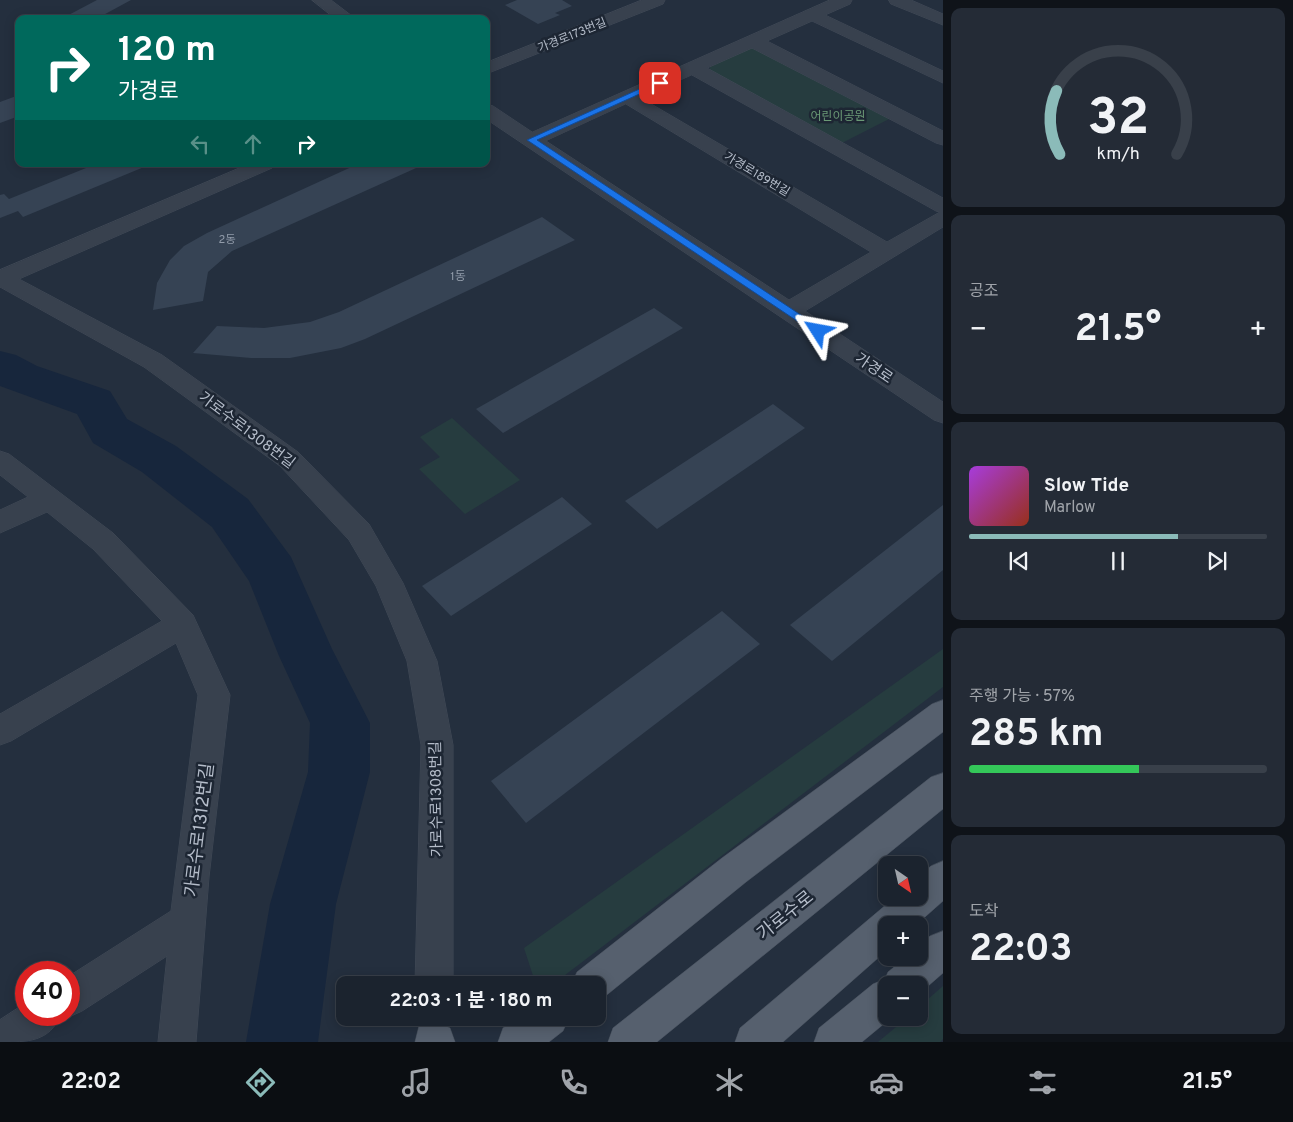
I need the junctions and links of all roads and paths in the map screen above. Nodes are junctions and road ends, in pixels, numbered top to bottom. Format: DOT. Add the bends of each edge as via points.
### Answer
graph roads {
  1 [pos="320,0"];
  2 [pos="657,0"];
  3 [pos="844,0"];
  4 [pos="897,0"];
  5 [pos="342,15"];
  6 [pos="813,15"];
  7 [pos="943,20"];
  8 [pos="753,41"];
  9 [pos="490,67"];
  10 [pos="692,68"];
  11 [pos="943,78"];
  12 [pos="627,97"];
  13 [pos="490,113"];
  14 [pos="943,139"];
  15 [pos="531,140"];
  16 [pos="258,167"];
  17 [pos="943,207"];
  18 [pos="943,218"];
  19 [pos="887,252"];
  20 [pos="0,278"];
  21 [pos="788,311"];
  22 [pos="943,414"];
  23 [pos="0,461"];
  24 [pos="49,499"];
  25 [pos="0,522"];
  26 [pos="183,624"];
  27 [pos="943,714"];
  28 [pos="0,731"];
  29 [pos="943,788"];
  30 [pos="943,878"];
  31 [pos="899,916"];
  32 [pos="188,921"];
  33 [pos="878,935"];
  34 [pos="943,949"];
  35 [pos="434,976"];
  36 [pos="601,976"];
  37 [pos="912,976"];
  38 [pos="80,991"];
  39 [pos="878,1004"];
  40 [pos="25,1026"];
  41 [pos="539,1026"];
  42 [pos="544,1026"];
  43 [pos="0,1042"];
  44 [pos="177,1042"];
  45 [pos="517,1042"];
  46 [pos="532,1042"];
  47 [pos="627,1042"];
  48 [pos="754,1042"];
  49 [pos="833,1042"];
  1 -- 5 [label="street"];
  2 -- 9 [label="street, 가경로173번길"];
  3 -- 6 [label="street"];
  4 -- 7 [label="street"];
  6 -- 8 [label="street"];
  6 -- 11 [label="street"];
  8 -- 10 [label="street"];
  8 -- 14 [label="street"];
  10 -- 12 [label="street"];
  10 -- 17 [label="street"];
  12 -- 15 [label="street"];
  12 -- 19 [label="street, 가경로189번길"];
  13 -- 15 [label="street, 가경로"];
  15 -- 21 [label="street, 가경로"];
  16 -- 20 [label="street"];
  18 -- 19 [label="street"];
  19 -- 21 [label="street"];
  20 -- 35 [label="street, 가로수로1308번길" via="153,360 289,459 359,532 389,583 422,660 437,745"];
  21 -- 22 [label="street, 가경로"];
  23 -- 24 [label="street, 가로수로1312번길"];
  24 -- 25 [label="street"];
  24 -- 26 [label="street, 가로수로1312번길" via="103,541"];
  26 -- 28 [label="street"];
  26 -- 32 [label="street, 가로수로1312번길" via="214,694"];
  27 -- 36 [label="main road" via="734,870"];
  29 -- 47 [label="main road, 가로수로"];
  30 -- 31 [label="main road"];
  32 -- 38 [label="street"];
  32 -- 44 [label="street, 가로수로1312번길"];
  33 -- 48 [label="main road"];
  34 -- 37 [label="main road"];
  39 -- 49 [label="main road"];
  40 -- 43 [label="street"];
  41 -- 45 [label="main road"];
  42 -- 46 [label="main road"];
}
